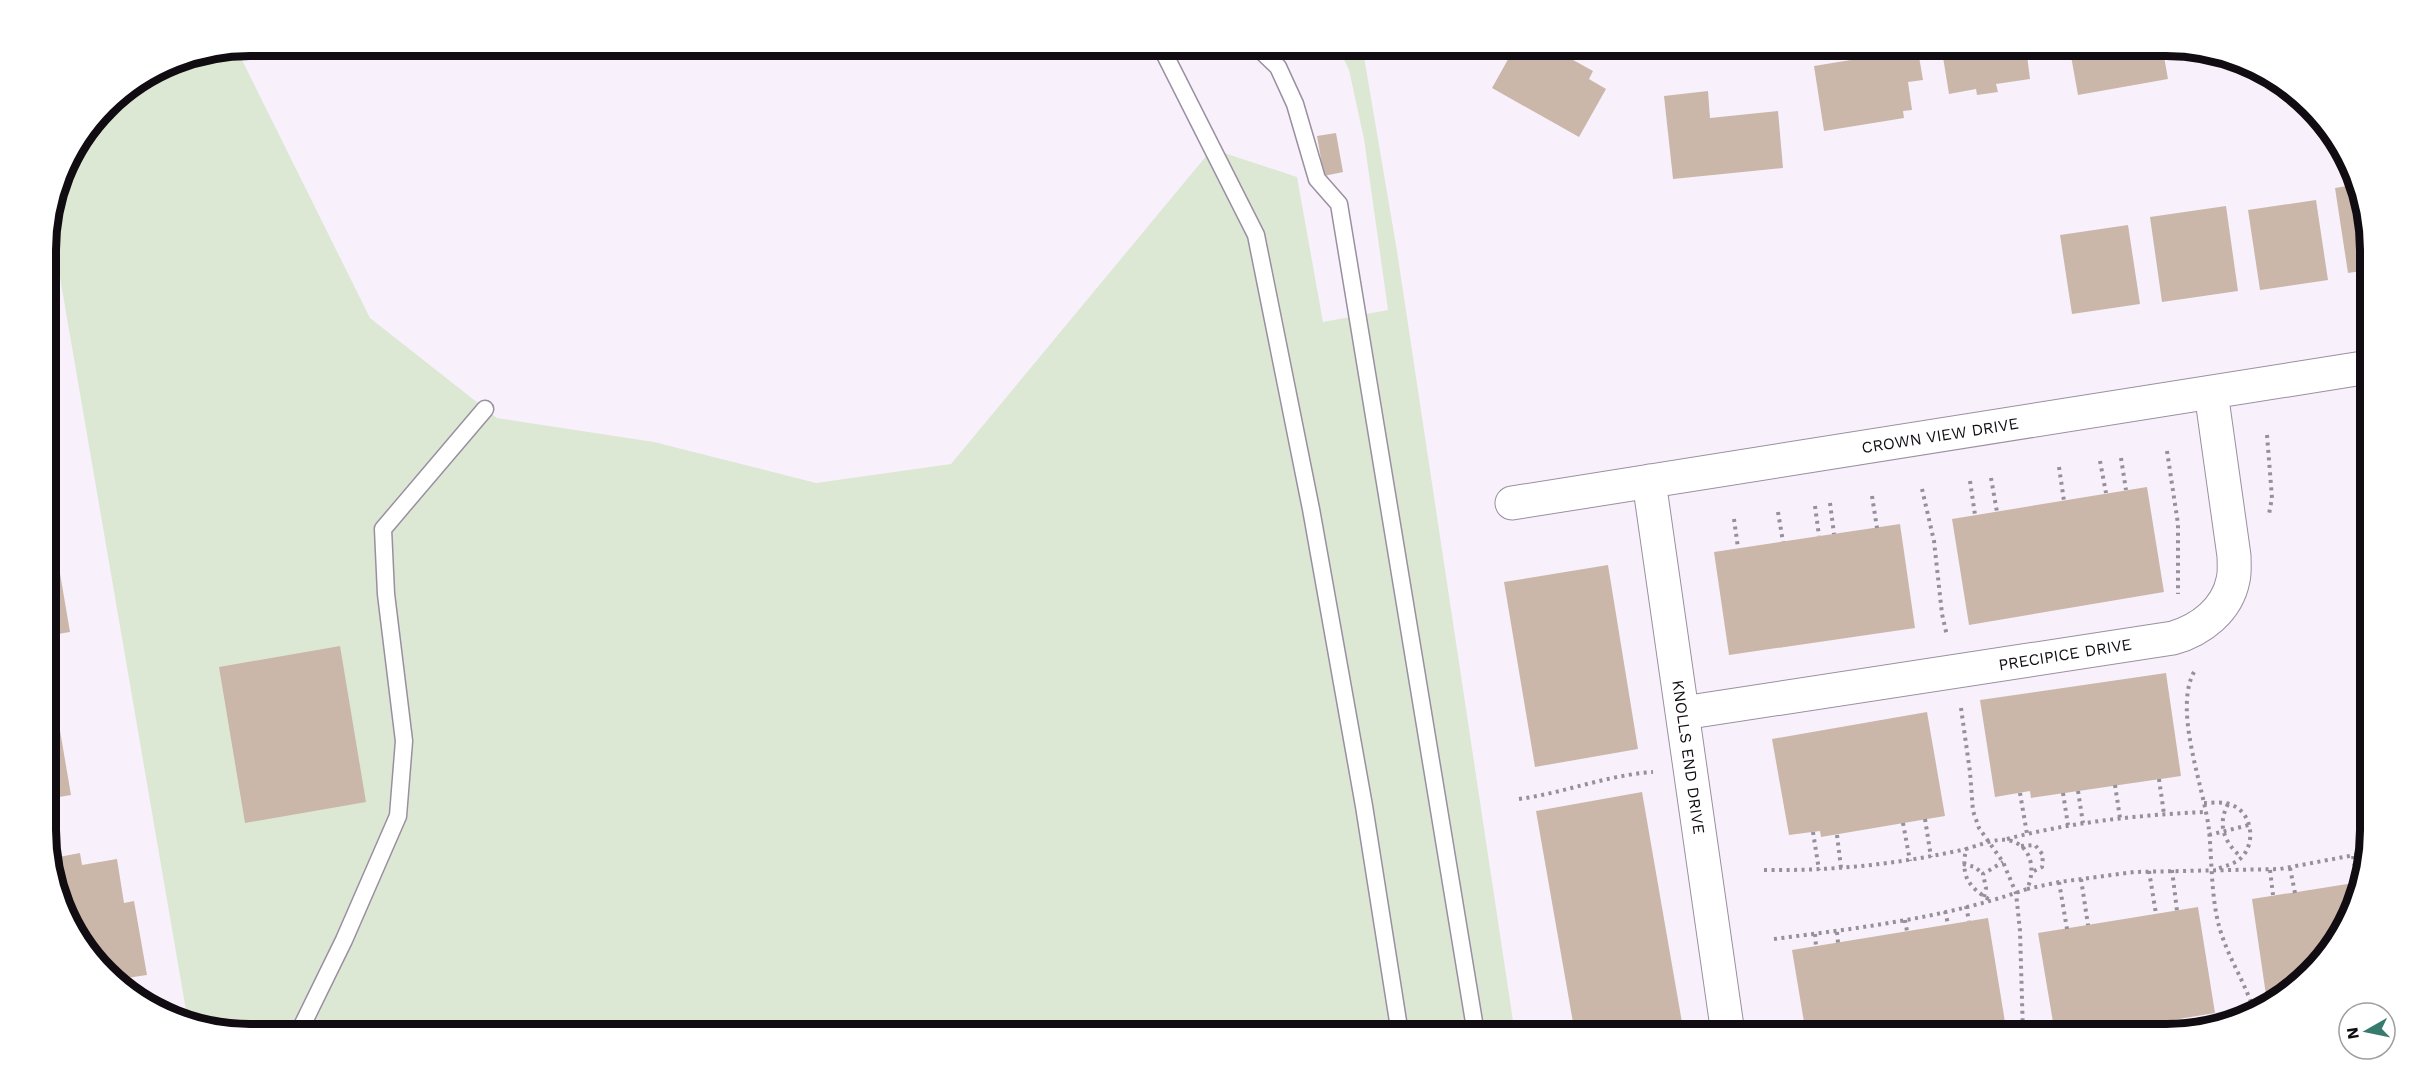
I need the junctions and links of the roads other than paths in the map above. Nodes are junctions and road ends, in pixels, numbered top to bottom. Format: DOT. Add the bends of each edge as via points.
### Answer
graph roads {
  1 [pos="1166,56"];
  2 [pos="1265,56"];
  3 [pos="2360,368"];
  4 [pos="2211,392"];
  5 [pos="485,409"];
  6 [pos="1649,481"];
  7 [pos="1512,503"];
  8 [pos="1683,712"];
  9 [pos="1398,1023"];
  10 [pos="1474,1023"];
  11 [pos="1726,1023"];
  12 [pos="303,1024"];
  1 -- 9 [label="lane" via="1256,235 1311,509"];
  2 -- 10 [label="lane" via="1278,68 1295,104 1317,179 1339,204"];
  3 -- 4 [label="street, CROWN VIEW DRIVE"];
  4 -- 6 [label="street, CROWN VIEW DRIVE"];
  4 -- 8 [label="street, PRECIPICE DRIVE" via="2234,556 2233,580 2216,614 2198,628 2173,638"];
  5 -- 12 [label="lane" via="383,529 386,594 404,741 398,816"];
  6 -- 7 [label="street, CROWN VIEW DRIVE"];
  6 -- 8 [label="street, KNOLLS END DRIVE"];
  8 -- 11 [label="street, KNOLLS END DRIVE"];
}
